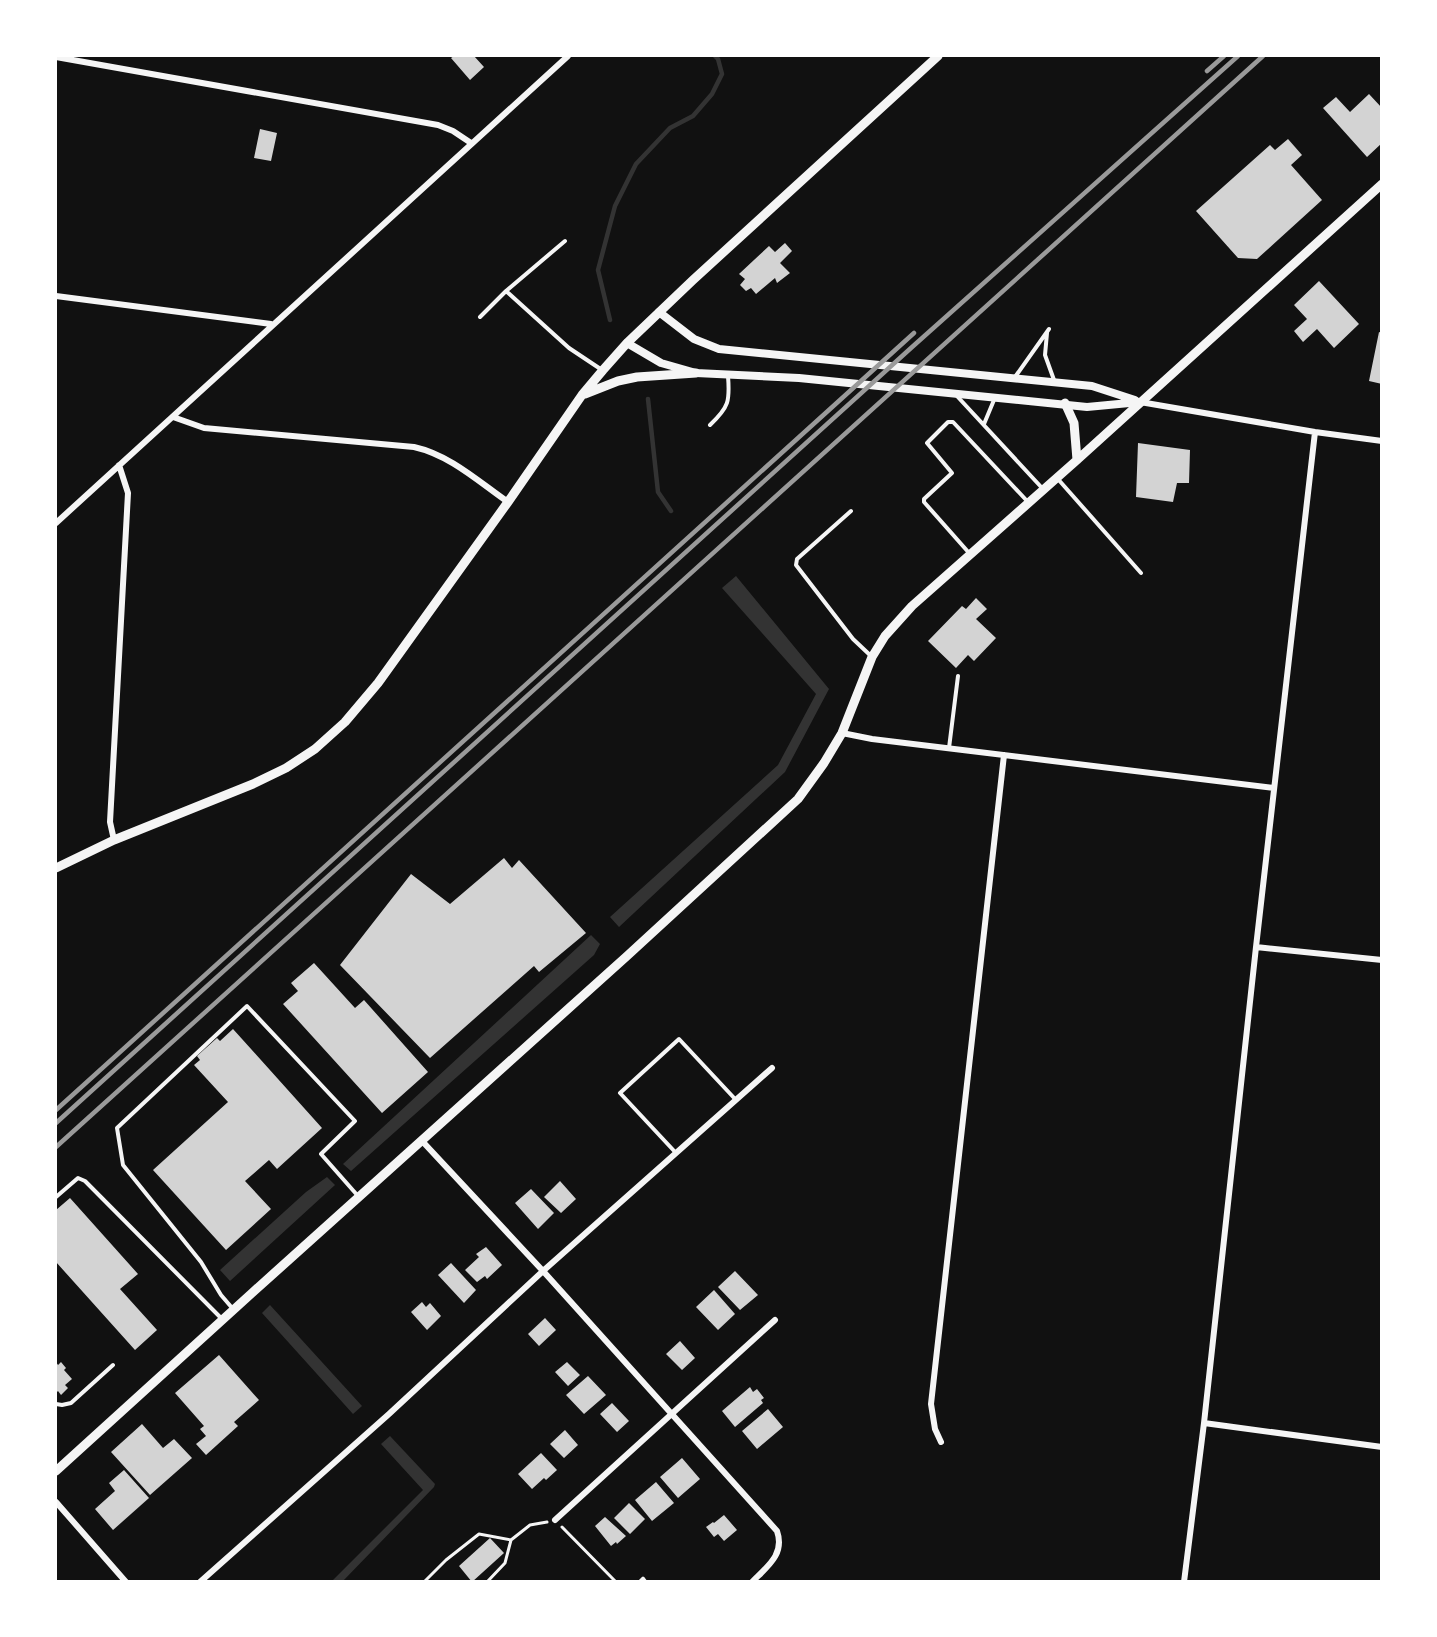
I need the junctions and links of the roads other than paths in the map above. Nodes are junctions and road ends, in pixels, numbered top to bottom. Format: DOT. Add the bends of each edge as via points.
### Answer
graph roads {
  1 [pos="568,56"];
  2 [pos="938,56"];
  3 [pos="56,57"];
  4 [pos="471,143"];
  5 [pos="1382,183"];
  6 [pos="565,241"];
  7 [pos="506,291"];
  8 [pos="56,296"];
  9 [pos="659,312"];
  10 [pos="480,317"];
  11 [pos="271,324"];
  12 [pos="627,343"];
  13 [pos="603,370"];
  14 [pos="696,373"];
  15 [pos="728,375"];
  16 [pos="1015,377"];
  17 [pos="1054,382"];
  18 [pos="954,393"];
  19 [pos="582,395"];
  20 [pos="996,397"];
  21 [pos="1140,402"];
  22 [pos="1065,403"];
  23 [pos="172,417"];
  24 [pos="984,424"];
  25 [pos="710,425"];
  26 [pos="1315,432"];
  27 [pos="1382,441"];
  28 [pos="1077,460"];
  29 [pos="119,465"];
  30 [pos="1057,478"];
  31 [pos="1044,489"];
  32 [pos="508,502"];
  33 [pos="1029,503"];
  34 [pos="851,511"];
  35 [pos="56,522"];
  36 [pos="970,554"];
  37 [pos="1141,573"];
  38 [pos="872,657"];
  39 [pos="958,676"];
  40 [pos="842,733"];
  41 [pos="949,748"];
  42 [pos="1004,755"];
  43 [pos="1274,788"];
  44 [pos="114,840"];
  45 [pos="56,868"];
  46 [pos="1256,947"];
  47 [pos="1382,960"];
  48 [pos="772,1068"];
  49 [pos="736,1100"];
  50 [pos="423,1142"];
  51 [pos="675,1153"];
  52 [pos="56,1197"];
  53 [pos="359,1197"];
  54 [pos="543,1270"];
  55 [pos="234,1309"];
  56 [pos="223,1319"];
  57 [pos="775,1320"];
  58 [pos="113,1365"];
  59 [pos="56,1404"];
  60 [pos="671,1414"];
  61 [pos="1204,1423"];
  62 [pos="941,1442"];
  63 [pos="1382,1447"];
  64 [pos="56,1472"];
  65 [pos="56,1502"];
  66 [pos="555,1520"];
  67 [pos="126,1581"];
  68 [pos="200,1581"];
  69 [pos="752,1581"];
  70 [pos="1184,1581"];
  1 -- 4 [label="street"];
  2 -- 9 [label="main road"];
  3 -- 4 [label="street" via="438,125"];
  4 -- 11 [label="street"];
  5 -- 21 [label="main road"];
  6 -- 7 [label="lane"];
  7 -- 10 [label="lane"];
  7 -- 13 [label="lane" via="569,348"];
  8 -- 11 [label="street"];
  9 -- 12 [label="main road"];
  9 -- 16 [label="street" via="694,339 719,350"];
  11 -- 23 [label="street"];
  12 -- 13 [label="main road"];
  12 -- 14 [label="street" via="656,360"];
  13 -- 19 [label="main road"];
  14 -- 15 [label="street"];
  14 -- 19 [label="main road" via="637,377"];
  15 -- 18 [label="street"];
  15 -- 25 [label="lane" via="729,398 723,412"];
  16 -- 17 [label="street"];
  16 -- 17 [label="lane" via="1048,329 1045,355"];
  17 -- 21 [label="street" via="1092,386"];
  18 -- 20 [label="street"];
  18 -- 24 [label="lane"];
  19 -- 32 [label="main road"];
  20 -- 22 [label="street"];
  20 -- 24 [label="lane"];
  21 -- 22 [label="street" via="1087,407"];
  21 -- 26 [label="street"];
  21 -- 28 [label="main road"];
  22 -- 28 [label="main road" via="1074,423"];
  23 -- 29 [label="street"];
  23 -- 32 [label="street" via="204,428 428,450"];
  24 -- 31 [label="lane"];
  26 -- 27 [label="street"];
  26 -- 43 [label="street"];
  28 -- 30 [label="main road"];
  29 -- 35 [label="street"];
  29 -- 44 [label="street" via="128,493 110,822"];
  30 -- 31 [label="main road"];
  30 -- 37 [label="lane"];
  31 -- 33 [label="main road"];
  32 -- 44 [label="main road" via="378,683 345,722 315,749 253,784"];
  33 -- 36 [label="main road"];
  33 -- 36 [label="lane" via="953,422 948,422 927,443 952,473 924,502"];
  34 -- 38 [label="lane" via="796,565 853,639"];
  36 -- 38 [label="main road" via="912,606"];
  38 -- 40 [label="main road"];
  39 -- 41 [label="lane"];
  40 -- 41 [label="street"];
  40 -- 50 [label="main road" via="798,799"];
  41 -- 42 [label="street"];
  42 -- 43 [label="street"];
  42 -- 62 [label="street" via="931,1404"];
  43 -- 46 [label="street"];
  44 -- 45 [label="main road"];
  46 -- 47 [label="street"];
  46 -- 61 [label="street"];
  48 -- 49 [label="street"];
  49 -- 51 [label="street"];
  49 -- 51 [label="lane" via="679,1039 620,1093"];
  50 -- 53 [label="main road"];
  50 -- 54 [label="street"];
  51 -- 54 [label="street"];
  52 -- 56 [label="lane" via="78,1178 85,1181"];
  53 -- 55 [label="main road"];
  53 -- 55 [label="lane" via="321,1154 355,1121 247,1006 117,1128 123,1165"];
  54 -- 60 [label="street"];
  54 -- 68 [label="street" via="389,1414"];
  55 -- 56 [label="main road"];
  56 -- 64 [label="main road"];
  57 -- 60 [label="street"];
  58 -- 59 [label="lane" via="71,1403"];
  60 -- 66 [label="street"];
  60 -- 69 [label="street" via="777,1530 777,1555"];
  61 -- 63 [label="street"];
  61 -- 70 [label="street"];
  65 -- 67 [label="street"];
}
